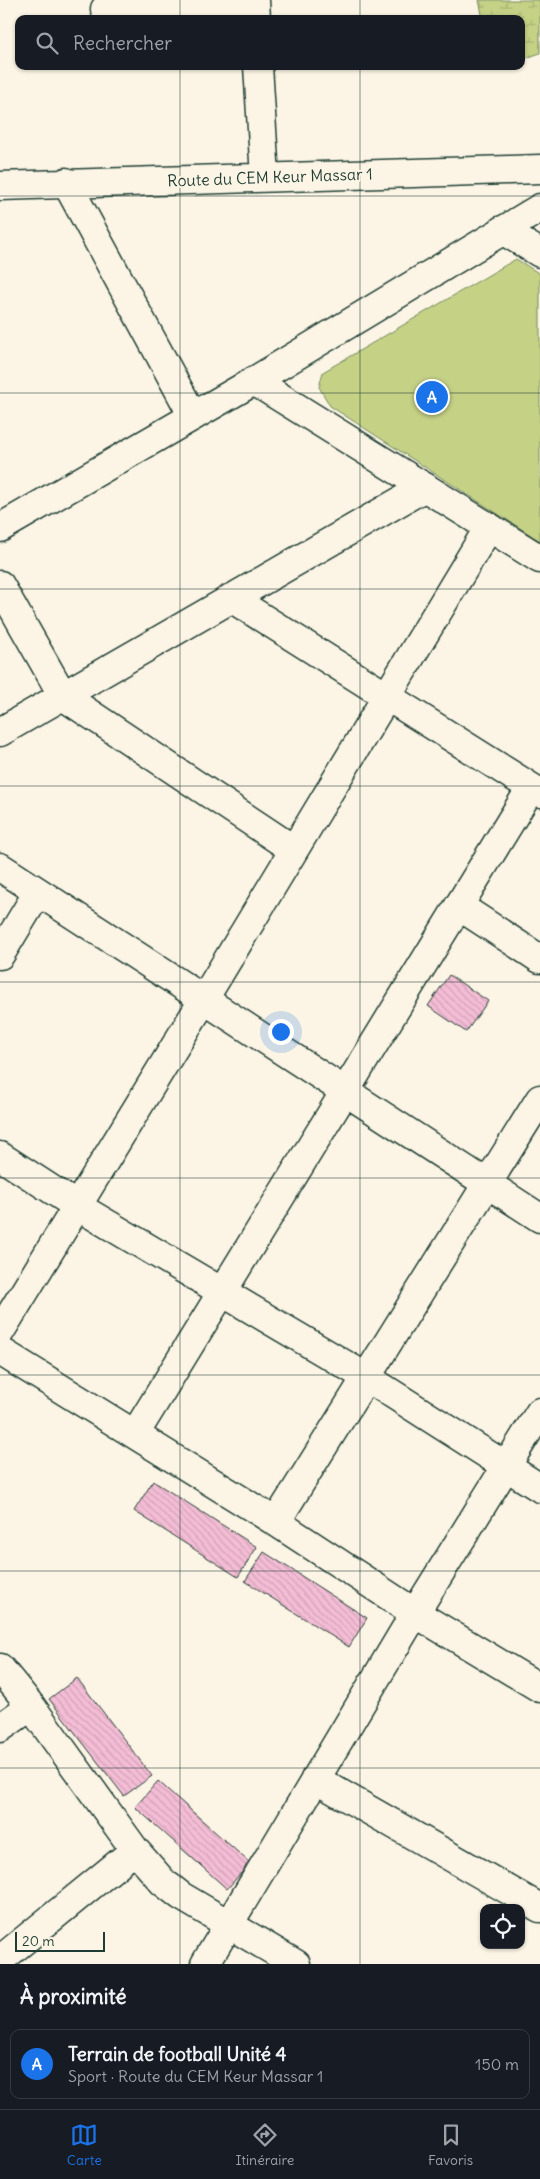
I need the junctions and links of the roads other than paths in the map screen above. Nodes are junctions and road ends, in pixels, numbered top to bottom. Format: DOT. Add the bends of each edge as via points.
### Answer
graph roads {
  1 [pos="238,0"];
  2 [pos="254,0"];
  3 [pos="105,9"];
  4 [pos="256,15"];
  5 [pos="258,70"];
  6 [pos="540,169"];
  7 [pos="265,177"];
  8 [pos="66,182"];
  9 [pos="0,186"];
  10 [pos="540,208"];
  11 [pos="502,230"];
  12 [pos="540,254"];
  13 [pos="254,381"];
  14 [pos="193,416"];
  15 [pos="425,487"];
  16 [pos="490,527"];
  17 [pos="0,528"];
  18 [pos="540,559"];
  19 [pos="0,585"];
  20 [pos="231,598"];
  21 [pos="63,696"];
  22 [pos="387,697"];
  23 [pos="0,732"];
  24 [pos="536,791"];
  25 [pos="294,850"];
  26 [pos="0,867"];
  27 [pos="38,892"];
  28 [pos="459,906"];
  29 [pos="0,954"];
  30 [pos="540,959"];
  31 [pos="204,1000"];
  32 [pos="345,1091"];
  33 [pos="540,1099"];
  34 [pos="0,1156"];
  35 [pos="486,1183"];
  36 [pos="77,1206"];
  37 [pos="540,1218"];
  38 [pos="222,1292"];
  39 [pos="2,1352"];
  40 [pos="366,1377"];
  41 [pos="540,1412"];
  42 [pos="135,1434"];
  43 [pos="504,1467"];
  44 [pos="540,1488"];
  45 [pos="276,1522"];
  46 [pos="415,1613"];
  47 [pos="0,1668"];
  48 [pos="540,1688"];
  49 [pos="31,1706"];
  50 [pos="0,1728"];
  51 [pos="315,1780"];
  52 [pos="135,1850"];
  53 [pos="540,1908"];
  54 [pos="228,1924"];
  55 [pos="0,1960"];
  56 [pos="205,1964"];
  57 [pos="296,1964"];
  1 -- 3 [label="street"];
  2 -- 4 [label="street"];
  5 -- 7 [label="street"];
  6 -- 7 [label="street, Route du CEM Keur Massar 1"];
  7 -- 8 [label="street, Route du CEM Keur Massar 1"];
  8 -- 9 [label="street, Route du CEM Keur Massar 1"];
  8 -- 14 [label="street"];
  10 -- 11 [label="street"];
  11 -- 12 [label="street"];
  11 -- 13 [label="street"];
  13 -- 14 [label="street"];
  13 -- 15 [label="street"];
  14 -- 17 [label="street"];
  15 -- 16 [label="street"];
  15 -- 20 [label="street"];
  16 -- 18 [label="street"];
  16 -- 22 [label="street"];
  19 -- 21 [label="street"];
  20 -- 21 [label="street"];
  20 -- 22 [label="street"];
  21 -- 23 [label="street"];
  21 -- 25 [label="street"];
  22 -- 24 [label="street"];
  22 -- 25 [label="street"];
  24 -- 28 [label="street"];
  25 -- 31 [label="street"];
  26 -- 27 [label="street"];
  27 -- 29 [label="street"];
  27 -- 31 [label="street"];
  28 -- 30 [label="street"];
  28 -- 32 [label="street"];
  31 -- 32 [label="street"];
  31 -- 36 [label="street"];
  32 -- 35 [label="street"];
  32 -- 38 [label="street"];
  33 -- 35 [label="street"];
  34 -- 36 [label="street"];
  35 -- 37 [label="street"];
  35 -- 40 [label="street"];
  36 -- 38 [label="street"];
  36 -- 39 [label="street"];
  38 -- 40 [label="street"];
  38 -- 42 [label="street"];
  39 -- 42 [label="street"];
  40 -- 43 [label="street"];
  40 -- 45 [label="street"];
  41 -- 43 [label="street"];
  42 -- 45 [label="street"];
  43 -- 44 [label="street"];
  43 -- 46 [label="street"];
  45 -- 46 [label="street"];
  46 -- 48 [label="street"];
  46 -- 51 [label="street"];
  47 -- 49 [label="street"];
  49 -- 50 [label="street"];
  49 -- 52 [label="street"];
  51 -- 53 [label="street"];
  51 -- 54 [label="street"];
  52 -- 54 [label="street" via="163,1882"];
  52 -- 55 [label="street"];
  54 -- 56 [label="street"];
  54 -- 57 [label="street"];
}
